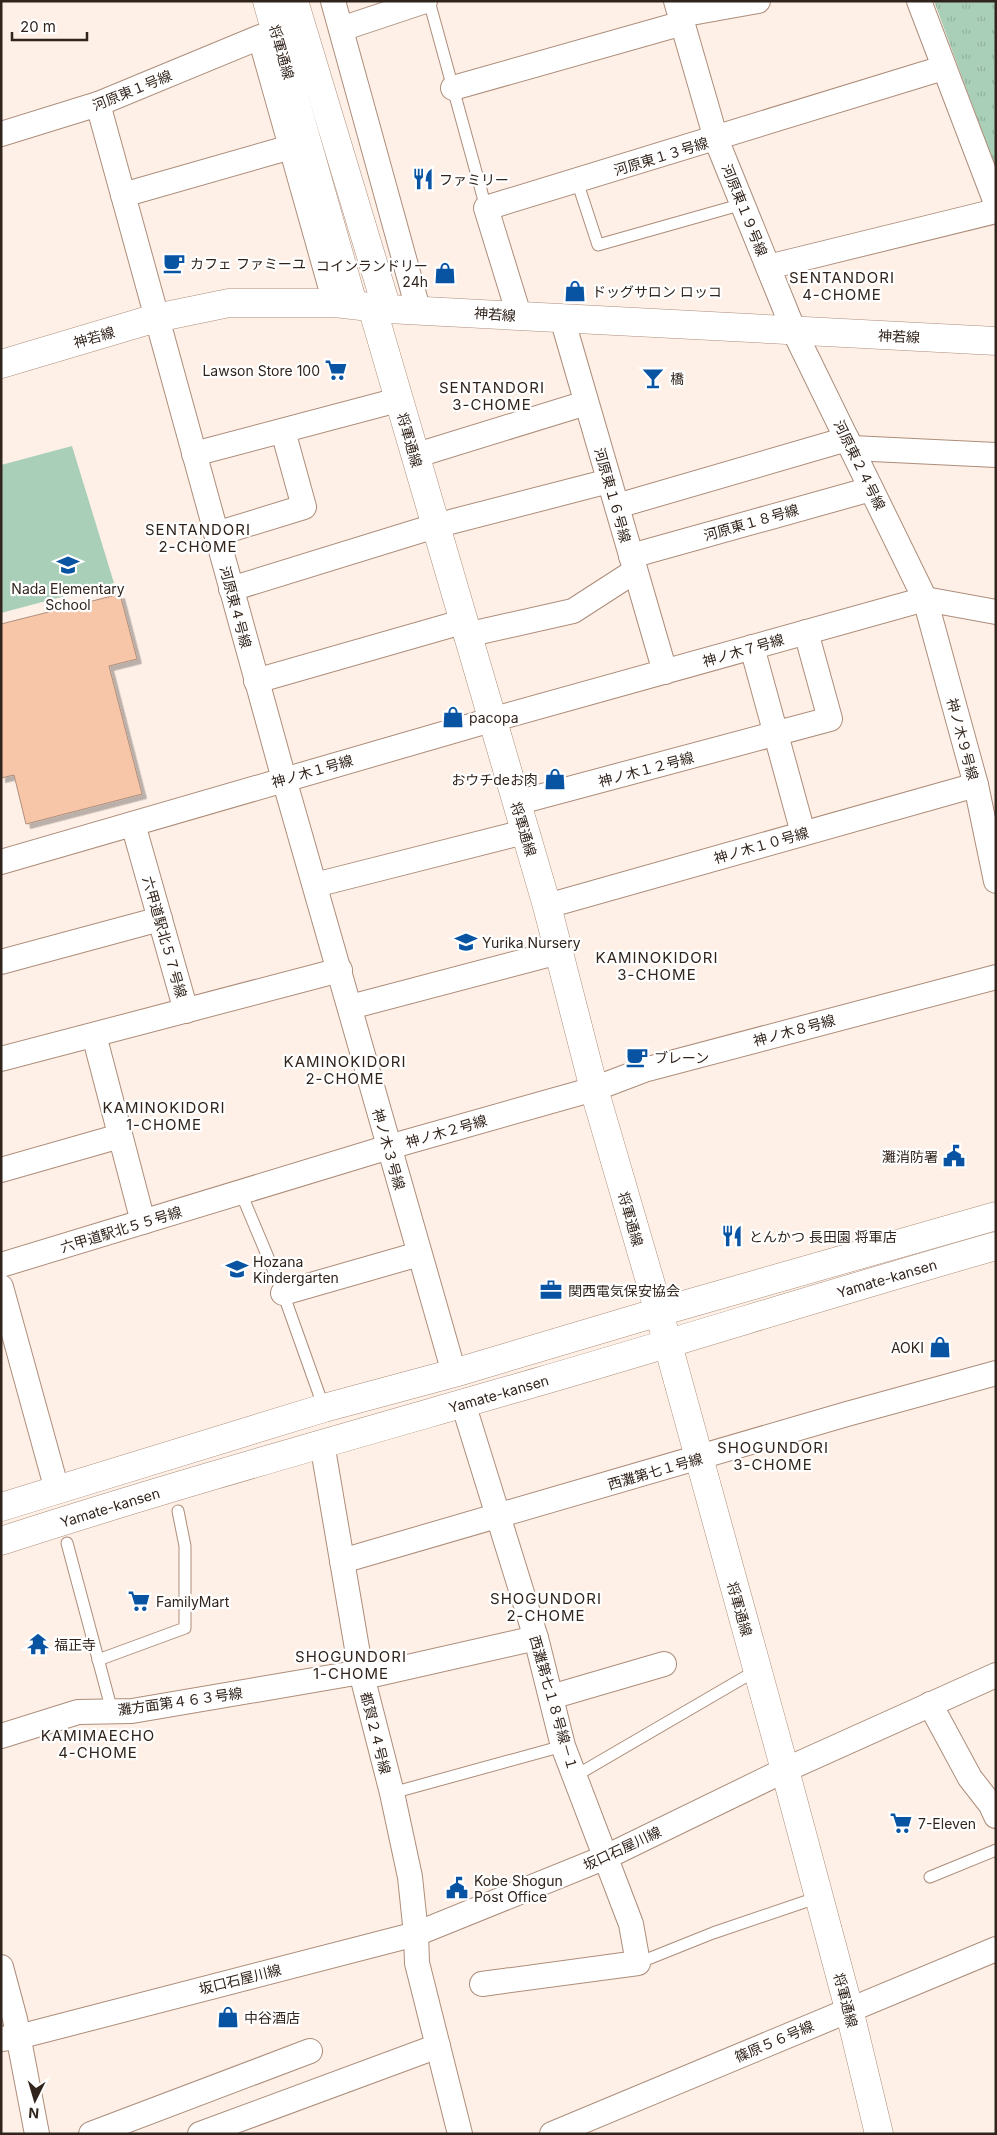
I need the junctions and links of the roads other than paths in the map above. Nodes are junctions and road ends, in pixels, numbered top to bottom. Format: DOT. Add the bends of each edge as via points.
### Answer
graph roads {
  1 [pos="267,1"];
  2 [pos="294,1"];
  3 [pos="333,1"];
  4 [pos="425,1"];
  5 [pos="429,1"];
  6 [pos="758,1"];
  7 [pos="919,1"];
  8 [pos="680,13"];
  9 [pos="341,29"];
  10 [pos="943,68"];
  11 [pos="453,88"];
  12 [pos="98,104"];
  13 [pos="1,134"];
  14 [pos="716,139"];
  15 [pos="291,148"];
  16 [pos="576,181"];
  17 [pos="123,195"];
  18 [pos="996,203"];
  19 [pos="743,204"];
  20 [pos="486,208"];
  21 [pos="996,211"];
  22 [pos="768,267"];
  23 [pos="362,306"];
  24 [pos="418,309"];
  25 [pos="519,315"];
  26 [pos="156,318"];
  27 [pos="562,318"];
  28 [pos="794,331"];
  29 [pos="996,341"];
  30 [pos="1,364"];
  31 [pos="398,400"];
  32 [pos="586,403"];
  33 [pos="283,431"];
  34 [pos="850,443"];
  35 [pos="194,454"];
  36 [pos="996,455"];
  37 [pos="414,456"];
  38 [pos="609,481"];
  39 [pos="871,489"];
  40 [pos="616,506"];
  41 [pos="435,526"];
  42 [pos="216,534"];
  43 [pos="633,563"];
  44 [pos="231,589"];
  45 [pos="925,599"];
  46 [pos="996,612"];
  47 [pos="464,628"];
  48 [pos="806,632"];
  49 [pos="752,647"];
  50 [pos="665,672"];
  51 [pos="256,681"];
  52 [pos="491,720"];
  53 [pos="775,734"];
  54 [pos="284,779"];
  55 [pos="976,785"];
  56 [pos="516,803"];
  57 [pos="133,824"];
  58 [pos="524,832"];
  59 [pos="803,833"];
  60 [pos="1,862"];
  61 [pos="996,881"];
  62 [pos="315,885"];
  63 [pos="547,906"];
  64 [pos="160,919"];
  65 [pos="559,952"];
  66 [pos="1,962"];
  67 [pos="340,970"];
  68 [pos="996,977"];
  69 [pos="350,1007"];
  70 [pos="186,1011"];
  71 [pos="94,1035"];
  72 [pos="1,1059"];
  73 [pos="594,1089"];
  74 [pos="120,1136"];
  75 [pos="388,1147"];
  76 [pos="1,1170"];
  77 [pos="240,1193"];
  78 [pos="996,1216"];
  79 [pos="143,1222"];
  80 [pos="996,1246"];
  81 [pos="420,1254"];
  82 [pos="1,1265"];
  83 [pos="1,1287"];
  84 [pos="283,1293"];
  85 [pos="659,1312"];
  86 [pos="667,1344"];
  87 [pos="454,1373"];
  88 [pos="996,1373"];
  89 [pos="463,1403"];
  90 [pos="324,1408"];
  91 [pos="322,1442"];
  92 [pos="698,1458"];
  93 [pos="57,1490"];
  94 [pos="1,1507"];
  95 [pos="178,1511"];
  96 [pos="498,1517"];
  97 [pos="1,1541"];
  98 [pos="67,1543"];
  99 [pos="342,1561"];
  100 [pos="536,1638"];
  101 [pos="98,1660"];
  102 [pos="664,1664"];
  103 [pos="757,1670"];
  104 [pos="361,1672"];
  105 [pos="996,1675"];
  106 [pos="550,1696"];
  107 [pos="930,1704"];
  108 [pos="112,1712"];
  109 [pos="1,1736"];
  110 [pos="563,1746"];
  111 [pos="785,1770"];
  112 [pos="575,1776"];
  113 [pos="392,1793"];
  114 [pos="996,1816"];
  115 [pos="996,1850"];
  116 [pos="606,1857"];
  117 [pos="930,1877"];
  118 [pos="819,1897"];
  119 [pos="416,1934"];
  120 [pos="996,1949"];
  121 [pos="638,1963"];
  122 [pos="1,1967"];
  123 [pos="482,1984"];
  124 [pos="849,2010"];
  125 [pos="10,2038"];
  126 [pos="438,2046"];
  127 [pos="310,2051"];
  128 [pos="37,2134"];
  129 [pos="92,2134"];
  130 [pos="200,2134"];
  131 [pos="460,2134"];
  132 [pos="552,2134"];
  133 [pos="879,2134"];
  1 -- 23 [label="street, 将軍通線"];
  2 -- 23 [label="street"];
  3 -- 9 [label="street"];
  4 -- 9 [label="street"];
  5 -- 11 [label="lane"];
  6 -- 8 [label="street"];
  7 -- 10 [label="street"];
  8 -- 11 [label="street"];
  8 -- 14 [label="street, 河原東１９号線"];
  9 -- 24 [label="street"];
  10 -- 14 [label="street, 河原東１３号線"];
  10 -- 18 [label="street"];
  11 -- 20 [label="lane"];
  12 -- 13 [label="street, 河原東１号線"];
  12 -- 15 [label="street, 河原東１号線" via="260,37"];
  12 -- 17 [label="street, 河原東４号線"];
  14 -- 16 [label="street, 河原東１３号線"];
  14 -- 19 [label="street, 河原東１９号線"];
  15 -- 17 [label="street"];
  15 -- 23 [label="street"];
  16 -- 19 [label="lane" via="598,245"];
  16 -- 20 [label="street, 河原東１３号線"];
  17 -- 26 [label="street, 河原東４号線"];
  19 -- 22 [label="street, 河原東１９号線"];
  20 -- 25 [label="street"];
  21 -- 22 [label="street"];
  22 -- 28 [label="street, 河原東１９号線"];
  23 -- 24 [label="street, 神若線"];
  23 -- 26 [label="street, 神若線" via="229,303"];
  23 -- 31 [label="street, 将軍通線"];
  24 -- 25 [label="street, 神若線"];
  25 -- 27 [label="street, 神若線"];
  26 -- 30 [label="street, 神若線"];
  26 -- 35 [label="street, 河原東４号線"];
  27 -- 28 [label="street, 神若線"];
  27 -- 32 [label="street, 河原東１６号線"];
  28 -- 29 [label="street, 神若線"];
  28 -- 34 [label="street, 河原東２４号線"];
  31 -- 33 [label="street"];
  31 -- 37 [label="street, 将軍通線"];
  32 -- 37 [label="street"];
  32 -- 38 [label="street, 河原東１６号線"];
  33 -- 35 [label="street"];
  33 -- 42 [label="street" via="304,508"];
  34 -- 36 [label="street"];
  34 -- 39 [label="street, 河原東２４号線"];
  34 -- 40 [label="street"];
  35 -- 42 [label="street, 河原東４号線"];
  37 -- 41 [label="street, 将軍通線"];
  38 -- 40 [label="street, 河原東１６号線"];
  38 -- 41 [label="street"];
  39 -- 43 [label="street, 河原東１８号線"];
  39 -- 45 [label="street, 河原東２４号線"];
  40 -- 43 [label="street, 河原東１６号線"];
  41 -- 44 [label="street"];
  41 -- 47 [label="street, 将軍通線"];
  42 -- 44 [label="street, 河原東４号線"];
  43 -- 47 [label="street, 河原東１８号線" via="573,611"];
  43 -- 50 [label="street, 河原東１６号線"];
  44 -- 51 [label="street, 河原東４号線"];
  45 -- 46 [label="street, 神ノ木７号線"];
  45 -- 48 [label="street, 神ノ木７号線"];
  45 -- 55 [label="street, 神ノ木９号線"];
  47 -- 51 [label="street, 河原東１８号線"];
  47 -- 52 [label="street, 将軍通線"];
  48 -- 49 [label="street, 神ノ木７号線"];
  48 -- 53 [label="street, 神ノ木１２号線" via="830,719"];
  49 -- 50 [label="street, 神ノ木７号線"];
  49 -- 53 [label="street"];
  50 -- 52 [label="street, 神ノ木７号線"];
  51 -- 54 [label="street, 河原東４号線"];
  52 -- 54 [label="street, 神ノ木１号線"];
  52 -- 56 [label="street, 将軍通線"];
  53 -- 56 [label="street, 神ノ木１２号線"];
  53 -- 59 [label="street"];
  54 -- 57 [label="street, 神ノ木１号線"];
  54 -- 62 [label="street, 神ノ木３号線"];
  55 -- 59 [label="street, 神ノ木１０号線"];
  55 -- 61 [label="street, 神ノ木９号線"];
  56 -- 58 [label="street, 将軍通線"];
  57 -- 60 [label="street, 神ノ木１号線"];
  57 -- 64 [label="street, 六甲道駅北５７号線"];
  58 -- 62 [label="street"];
  58 -- 63 [label="street, 将軍通線"];
  59 -- 63 [label="street, 神ノ木１０号線"];
  62 -- 67 [label="street, 神ノ木３号線"];
  63 -- 65 [label="street, 将軍通線"];
  64 -- 66 [label="street"];
  64 -- 70 [label="street, 六甲道駅北５７号線"];
  65 -- 69 [label="street"];
  65 -- 73 [label="street, 将軍通線"];
  67 -- 69 [label="street, 神ノ木３号線"];
  67 -- 70 [label="street"];
  68 -- 73 [label="street, 神ノ木８号線" via="644,1070"];
  69 -- 75 [label="street, 神ノ木３号線"];
  70 -- 71 [label="street, 六甲道駅北５７号線"];
  71 -- 72 [label="street, 六甲道駅北５７号線"];
  71 -- 74 [label="street"];
  73 -- 75 [label="street, 神ノ木２号線"];
  73 -- 85 [label="street, 将軍通線"];
  74 -- 76 [label="street"];
  74 -- 79 [label="street"];
  75 -- 77 [label="street, 神ノ木２号線"];
  75 -- 81 [label="street, 神ノ木３号線"];
  77 -- 79 [label="street, 六甲道駅北５５号線"];
  77 -- 84 [label="lane"];
  78 -- 85 [label="street"];
  79 -- 82 [label="street, 六甲道駅北５５号線"];
  80 -- 86 [label="street, Yamate-kansen"];
  81 -- 84 [label="street"];
  81 -- 87 [label="street, 神ノ木３号線"];
  83 -- 93 [label="street"];
  84 -- 90 [label="lane"];
  85 -- 86 [label="street, 将軍通線"];
  85 -- 87 [label="street"];
  86 -- 89 [label="street, Yamate-kansen"];
  86 -- 92 [label="street, 将軍通線"];
  87 -- 90 [label="street"];
  88 -- 92 [label="street, 西灘第七１号線"];
  89 -- 91 [label="street, Yamate-kansen"];
  89 -- 96 [label="street, 西灘第七１８号線－１"];
  90 -- 93 [label="street"];
  91 -- 97 [label="street, Yamate-kansen"];
  91 -- 99 [label="street, 都賀２４号線"];
  92 -- 96 [label="street, 西灘第七１号線"];
  92 -- 103 [label="street, 将軍通線"];
  93 -- 94 [label="street"];
  95 -- 101 [label="lane" via="185,1546 185,1628"];
  96 -- 99 [label="street, 西灘第七１号線"];
  96 -- 100 [label="street, 西灘第七１８号線－１"];
  98 -- 101 [label="lane"];
  99 -- 104 [label="street, 都賀２４号線"];
  100 -- 104 [label="street, 灘方面第４６３号線" via="377,1674"];
  100 -- 106 [label="street, 西灘第七１８号線－１"];
  101 -- 108 [label="lane"];
  102 -- 106 [label="street"];
  103 -- 111 [label="street, 将軍通線"];
  103 -- 112 [label="lane"];
  104 -- 108 [label="street, 灘方面第４６３号線"];
  104 -- 113 [label="street, 都賀２４号線"];
  105 -- 107 [label="street, 坂口石屋川線"];
  106 -- 110 [label="street, 西灘第七１８号線－１"];
  107 -- 111 [label="street, 坂口石屋川線"];
  107 -- 114 [label="street" via="970,1778"];
  108 -- 109 [label="street, 灘方面第４６３号線" via="78,1712"];
  110 -- 112 [label="street, 西灘第七１８号線－１"];
  110 -- 113 [label="lane"];
  111 -- 116 [label="street, 坂口石屋川線"];
  111 -- 118 [label="street, 将軍通線"];
  112 -- 116 [label="street, 西灘第七１８号線－１"];
  113 -- 119 [label="street, 都賀２４号線" via="410,1877"];
  115 -- 117 [label="lane"];
  116 -- 119 [label="street, 坂口石屋川線"];
  116 -- 121 [label="street, 西灘第七１８号線－１" via="631,1924"];
  118 -- 121 [label="lane"];
  118 -- 124 [label="street, 将軍通線"];
  119 -- 125 [label="street, 坂口石屋川線"];
  119 -- 126 [label="street, 都賀２４号線" via="416,1963"];
  120 -- 124 [label="street, 篠原５６号線"];
  121 -- 123 [label="street"];
  122 -- 125 [label="street"];
  124 -- 132 [label="street, 篠原５６号線"];
  124 -- 133 [label="street, 将軍通線"];
  125 -- 128 [label="street"];
  126 -- 130 [label="street"];
  126 -- 131 [label="street, 都賀２４号線"];
  127 -- 129 [label="street"];
}
